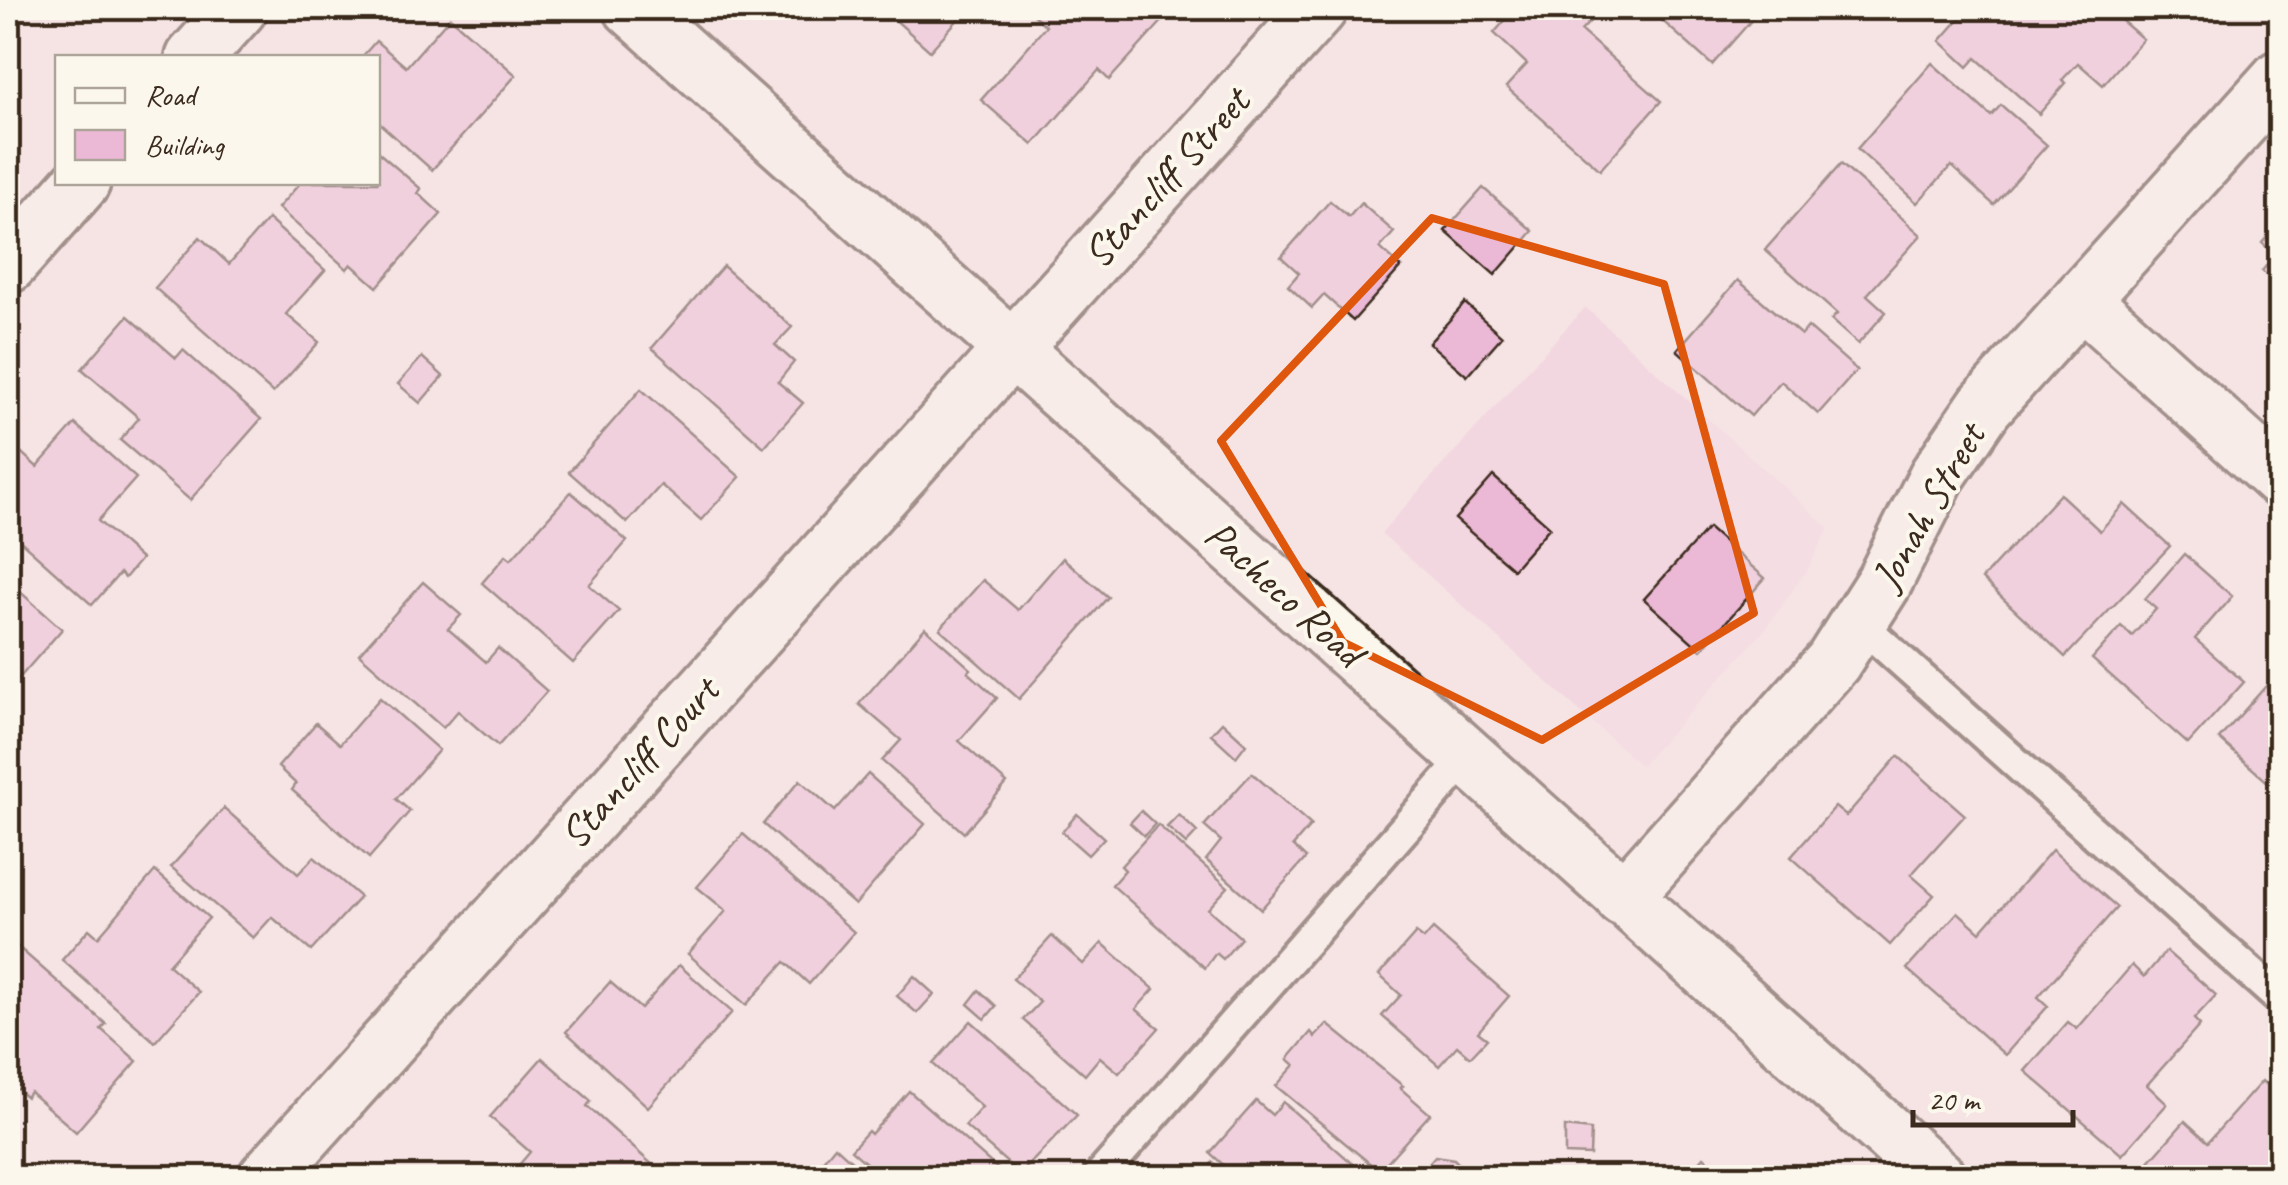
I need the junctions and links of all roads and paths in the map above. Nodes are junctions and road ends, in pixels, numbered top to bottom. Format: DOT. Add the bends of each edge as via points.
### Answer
graph roads {
  1 [pos="239,8"];
  2 [pos="632,8"];
  3 [pos="1319,8"];
  4 [pos="197,55"];
  5 [pos="2280,78"];
  6 [pos="79,185"];
  7 [pos="8,265"];
  8 [pos="2081,299"];
  9 [pos="1011,347"];
  10 [pos="2280,479"];
  11 [pos="1858,622"];
  12 [pos="1468,756"];
  13 [pos="1624,898"];
  14 [pos="2280,999"];
  15 [pos="266,1178"];
  16 [pos="1098,1178"];
  17 [pos="1938,1178"];
  1 -- 4 [label="street"];
  2 -- 9 [label="street, Pacheco Road"];
  3 -- 9 [label="street, Stancliff Street"];
  5 -- 8 [label="street, Jonah Street"];
  6 -- 7 [label="street"];
  8 -- 10 [label="street"];
  8 -- 11 [label="street, Jonah Street" via="1985,406"];
  9 -- 12 [label="street, Pacheco Road"];
  9 -- 15 [label="street, Stancliff Court"];
  11 -- 13 [label="street, Jonah Street" via="1833,662"];
  11 -- 14 [label="lane"];
  12 -- 13 [label="street, Pacheco Road"];
  12 -- 16 [label="lane"];
  13 -- 17 [label="street, Pacheco Road"];
}
